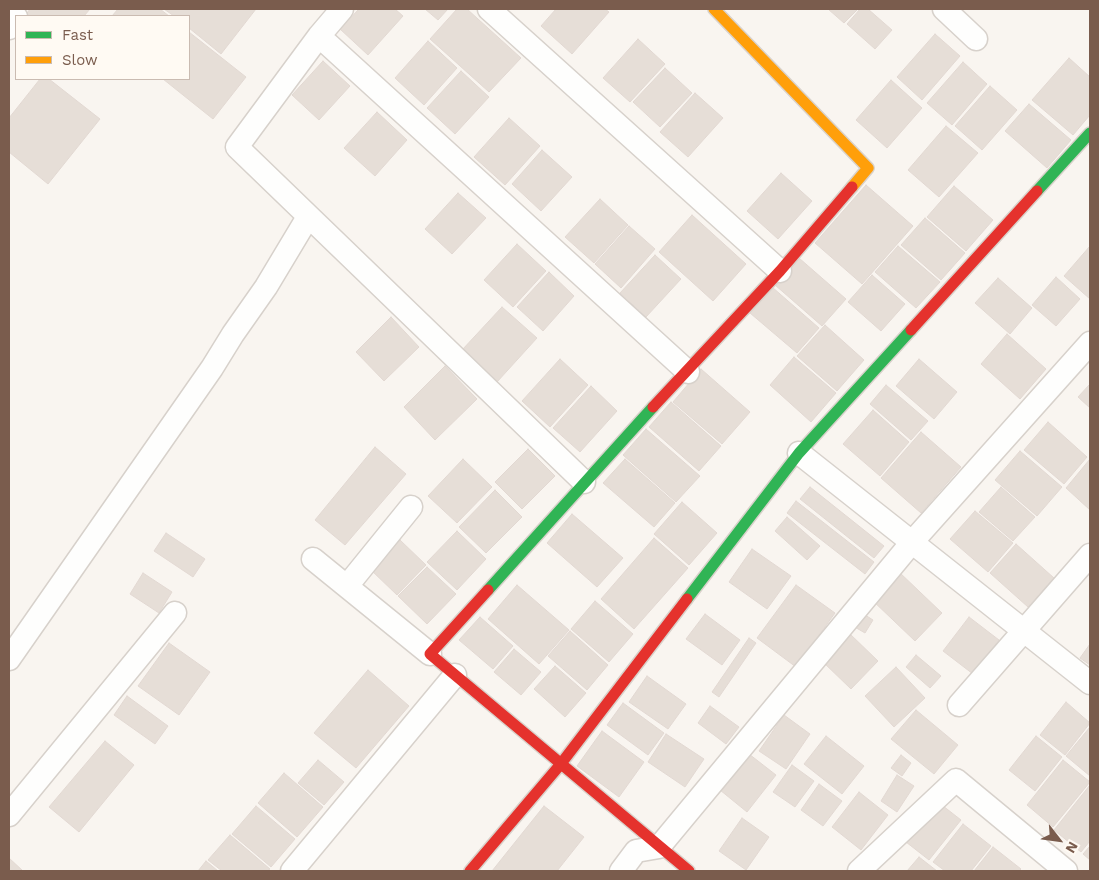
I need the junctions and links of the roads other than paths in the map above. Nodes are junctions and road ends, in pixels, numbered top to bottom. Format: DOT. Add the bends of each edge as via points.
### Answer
graph roads {
  1 [pos="342,9"];
  2 [pos="489,9"];
  3 [pos="944,9"];
  4 [pos="723,12"];
  5 [pos="319,36"];
  6 [pos="976,39"];
  7 [pos="1090,133"];
  8 [pos="308,216"];
  9 [pos="780,271"];
  10 [pos="1090,343"];
  11 [pos="688,372"];
  12 [pos="799,453"];
  13 [pos="584,482"];
  14 [pos="411,508"];
  15 [pos="913,541"];
  16 [pos="1090,555"];
  17 [pos="313,559"];
  18 [pos="347,586"];
  19 [pos="175,613"];
  20 [pos="1024,630"];
  21 [pos="430,654"];
  22 [pos="9,659"];
  23 [pos="455,675"];
  24 [pos="1090,683"];
  25 [pos="960,705"];
  26 [pos="560,765"];
  27 [pos="9,815"];
  28 [pos="659,847"];
  29 [pos="292,871"];
  30 [pos="470,871"];
  31 [pos="621,871"];
  32 [pos="689,871"];
  33 [pos="859,871"];
  34 [pos="1066,871"];
  1 -- 5 [label="street"];
  2 -- 9 [label="street"];
  3 -- 6 [label="street"];
  4 -- 9 [label="street" via="868,168"];
  5 -- 8 [label="street" via="237,147"];
  5 -- 11 [label="street"];
  7 -- 12 [label="street"];
  8 -- 13 [label="street"];
  8 -- 22 [label="street" via="212,368"];
  9 -- 11 [label="street"];
  10 -- 15 [label="street"];
  11 -- 13 [label="street"];
  12 -- 15 [label="street"];
  12 -- 26 [label="street"];
  13 -- 21 [label="street"];
  14 -- 18 [label="street"];
  15 -- 20 [label="street"];
  15 -- 28 [label="street"];
  16 -- 20 [label="street"];
  17 -- 18 [label="street"];
  18 -- 21 [label="street"];
  19 -- 27 [label="street"];
  20 -- 24 [label="street"];
  20 -- 25 [label="street"];
  21 -- 23 [label="street"];
  23 -- 26 [label="street"];
  23 -- 29 [label="street"];
  26 -- 28 [label="street"];
  26 -- 30 [label="street"];
  28 -- 31 [label="street" via="636,851"];
  28 -- 32 [label="street"];
  33 -- 34 [label="street" via="956,780"];
}
